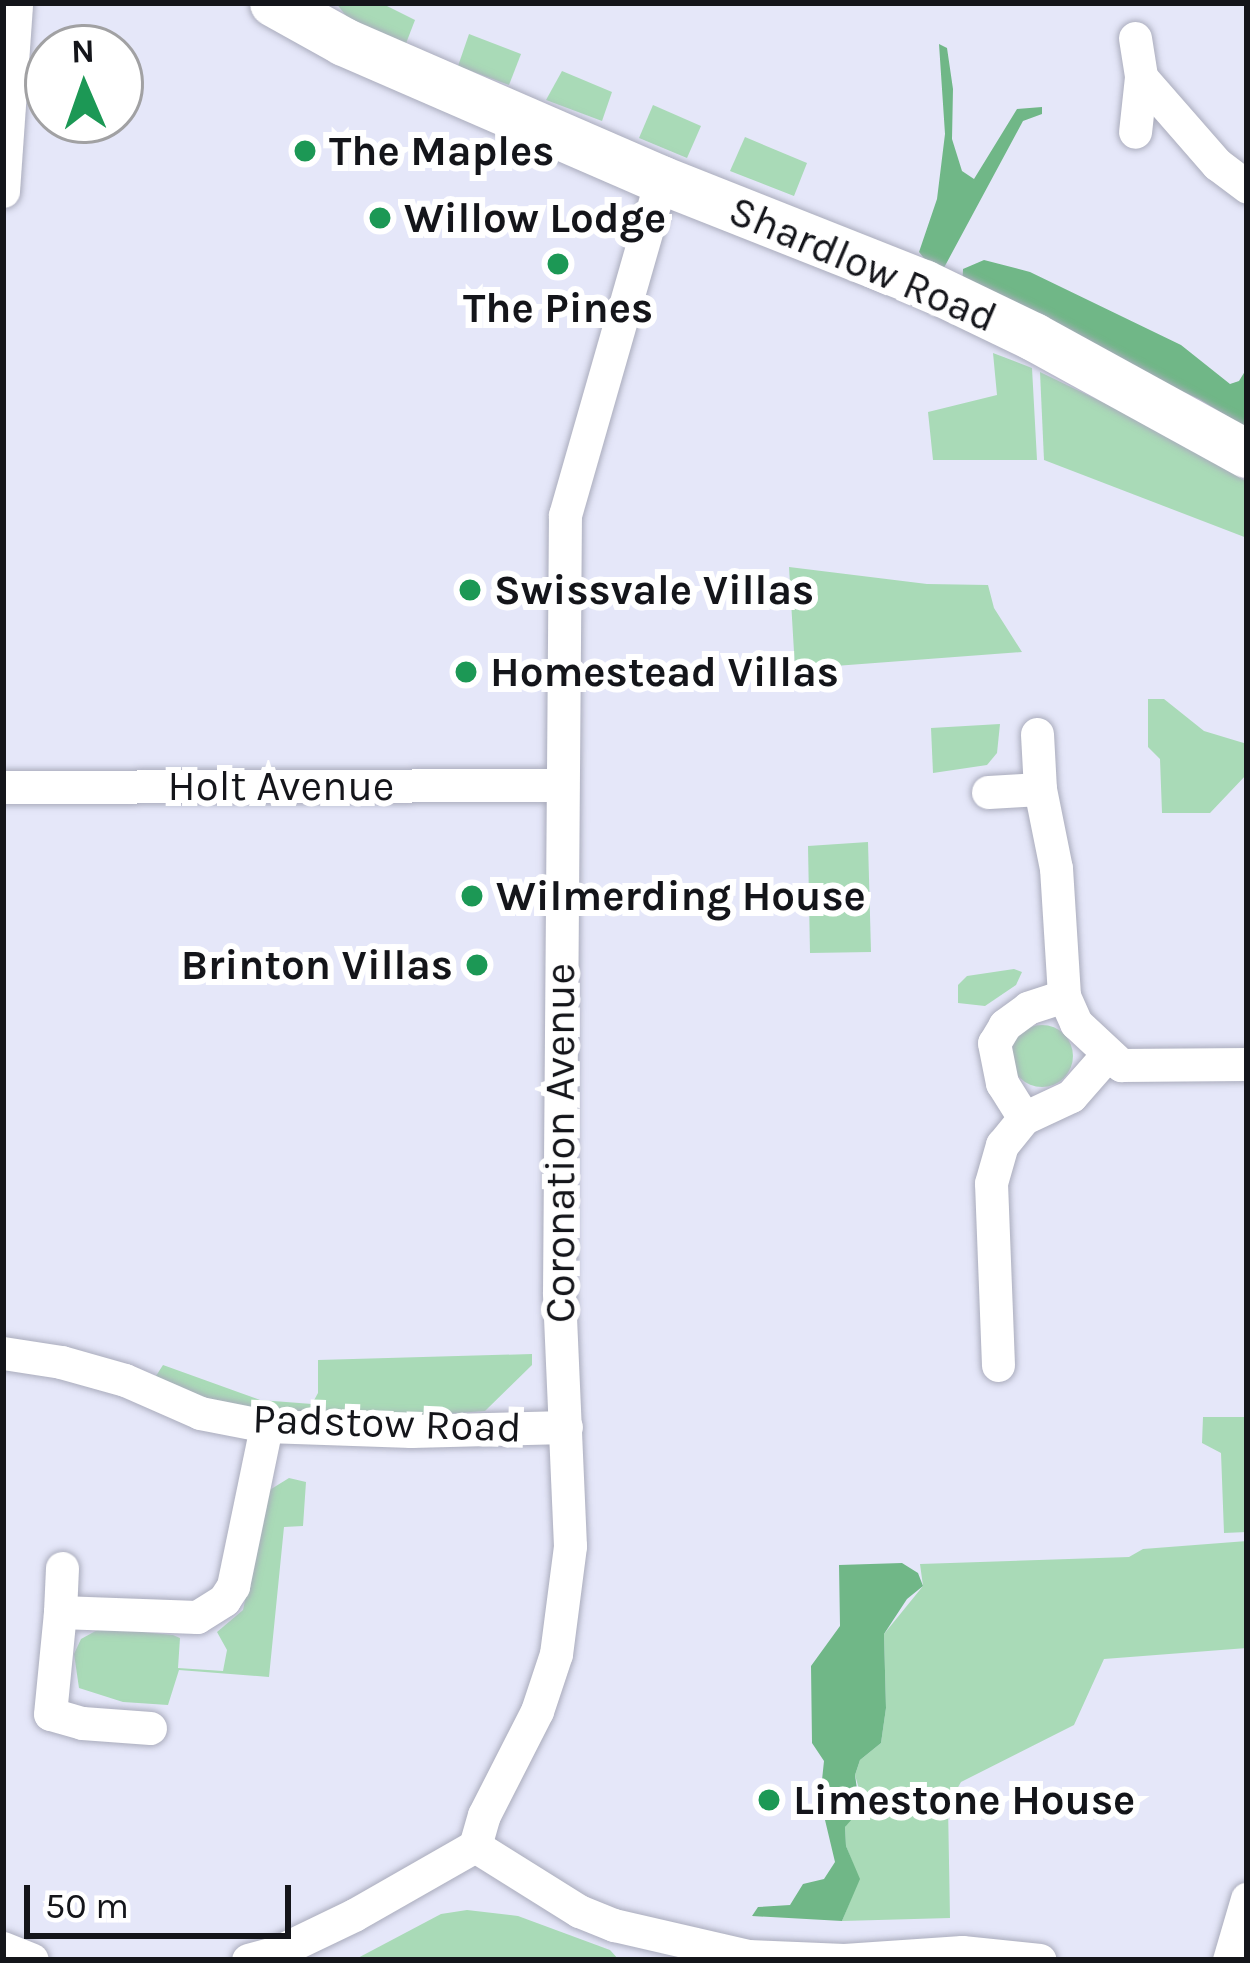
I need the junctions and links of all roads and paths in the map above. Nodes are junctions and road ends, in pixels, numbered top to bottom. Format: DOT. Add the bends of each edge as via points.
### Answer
graph roads {
  1 [pos="16,3"];
  2 [pos="284,6"];
  3 [pos="1135,38"];
  4 [pos="1141,77"];
  5 [pos="1135,132"];
  6 [pos="661,180"];
  7 [pos="1247,187"];
  8 [pos="3,191"];
  9 [pos="1247,454"];
  10 [pos="1037,734"];
  11 [pos="560,784"];
  12 [pos="3,787"];
  13 [pos="1040,789"];
  14 [pos="988,792"];
  15 [pos="1064,996"];
  16 [pos="1107,1055"];
  17 [pos="1247,1064"];
  18 [pos="1024,1118"];
  19 [pos="3,1353"];
  20 [pos="998,1365"];
  21 [pos="266,1426"];
  22 [pos="566,1427"];
  23 [pos="62,1568"];
  24 [pos="60,1612"];
  25 [pos="150,1728"];
  26 [pos="475,1846"];
  27 [pos="1247,1899"];
  28 [pos="3,1948"];
  29 [pos="670,1950"];
  30 [pos="32,1960"];
  31 [pos="248,1960"];
  32 [pos="1040,1960"];
  33 [pos="1229,1960"];
  1 -- 8 [label="street"];
  2 -- 6 [label="street, Shardlow Road" via="344,42"];
  3 -- 4 [label="street"];
  4 -- 5 [label="street"];
  4 -- 7 [label="street"];
  6 -- 9 [label="street, Shardlow Road" via="924,284"];
  6 -- 11 [label="street, Coronation Avenue" via="565,515"];
  10 -- 13 [label="street"];
  11 -- 12 [label="street, Holt Avenue"];
  11 -- 22 [label="street, Coronation Avenue"];
  13 -- 14 [label="street"];
  13 -- 15 [label="street" via="1056,868"];
  15 -- 16 [label="street" via="1076,1023"];
  15 -- 18 [label="street" via="1028,1008 994,1043 1002,1083"];
  16 -- 17 [label="street" via="1137,1068"];
  16 -- 18 [label="street" via="1071,1096"];
  18 -- 20 [label="street" via="1002,1145 991,1183"];
  19 -- 21 [label="street, Padstow Road" via="61,1362 200,1412"];
  21 -- 22 [label="street, Padstow Road"];
  21 -- 24 [label="street" via="224,1600 197,1617"];
  22 -- 26 [label="street, Coronation Avenue" via="570,1546 556,1654"];
  23 -- 24 [label="street"];
  24 -- 25 [label="street" via="50,1714"];
  26 -- 29 [label="street" via="579,1911"];
  26 -- 31 [label="street" via="354,1915"];
  27 -- 33 [label="street"];
  28 -- 30 [label="street"];
  29 -- 32 [label="street"];
}
